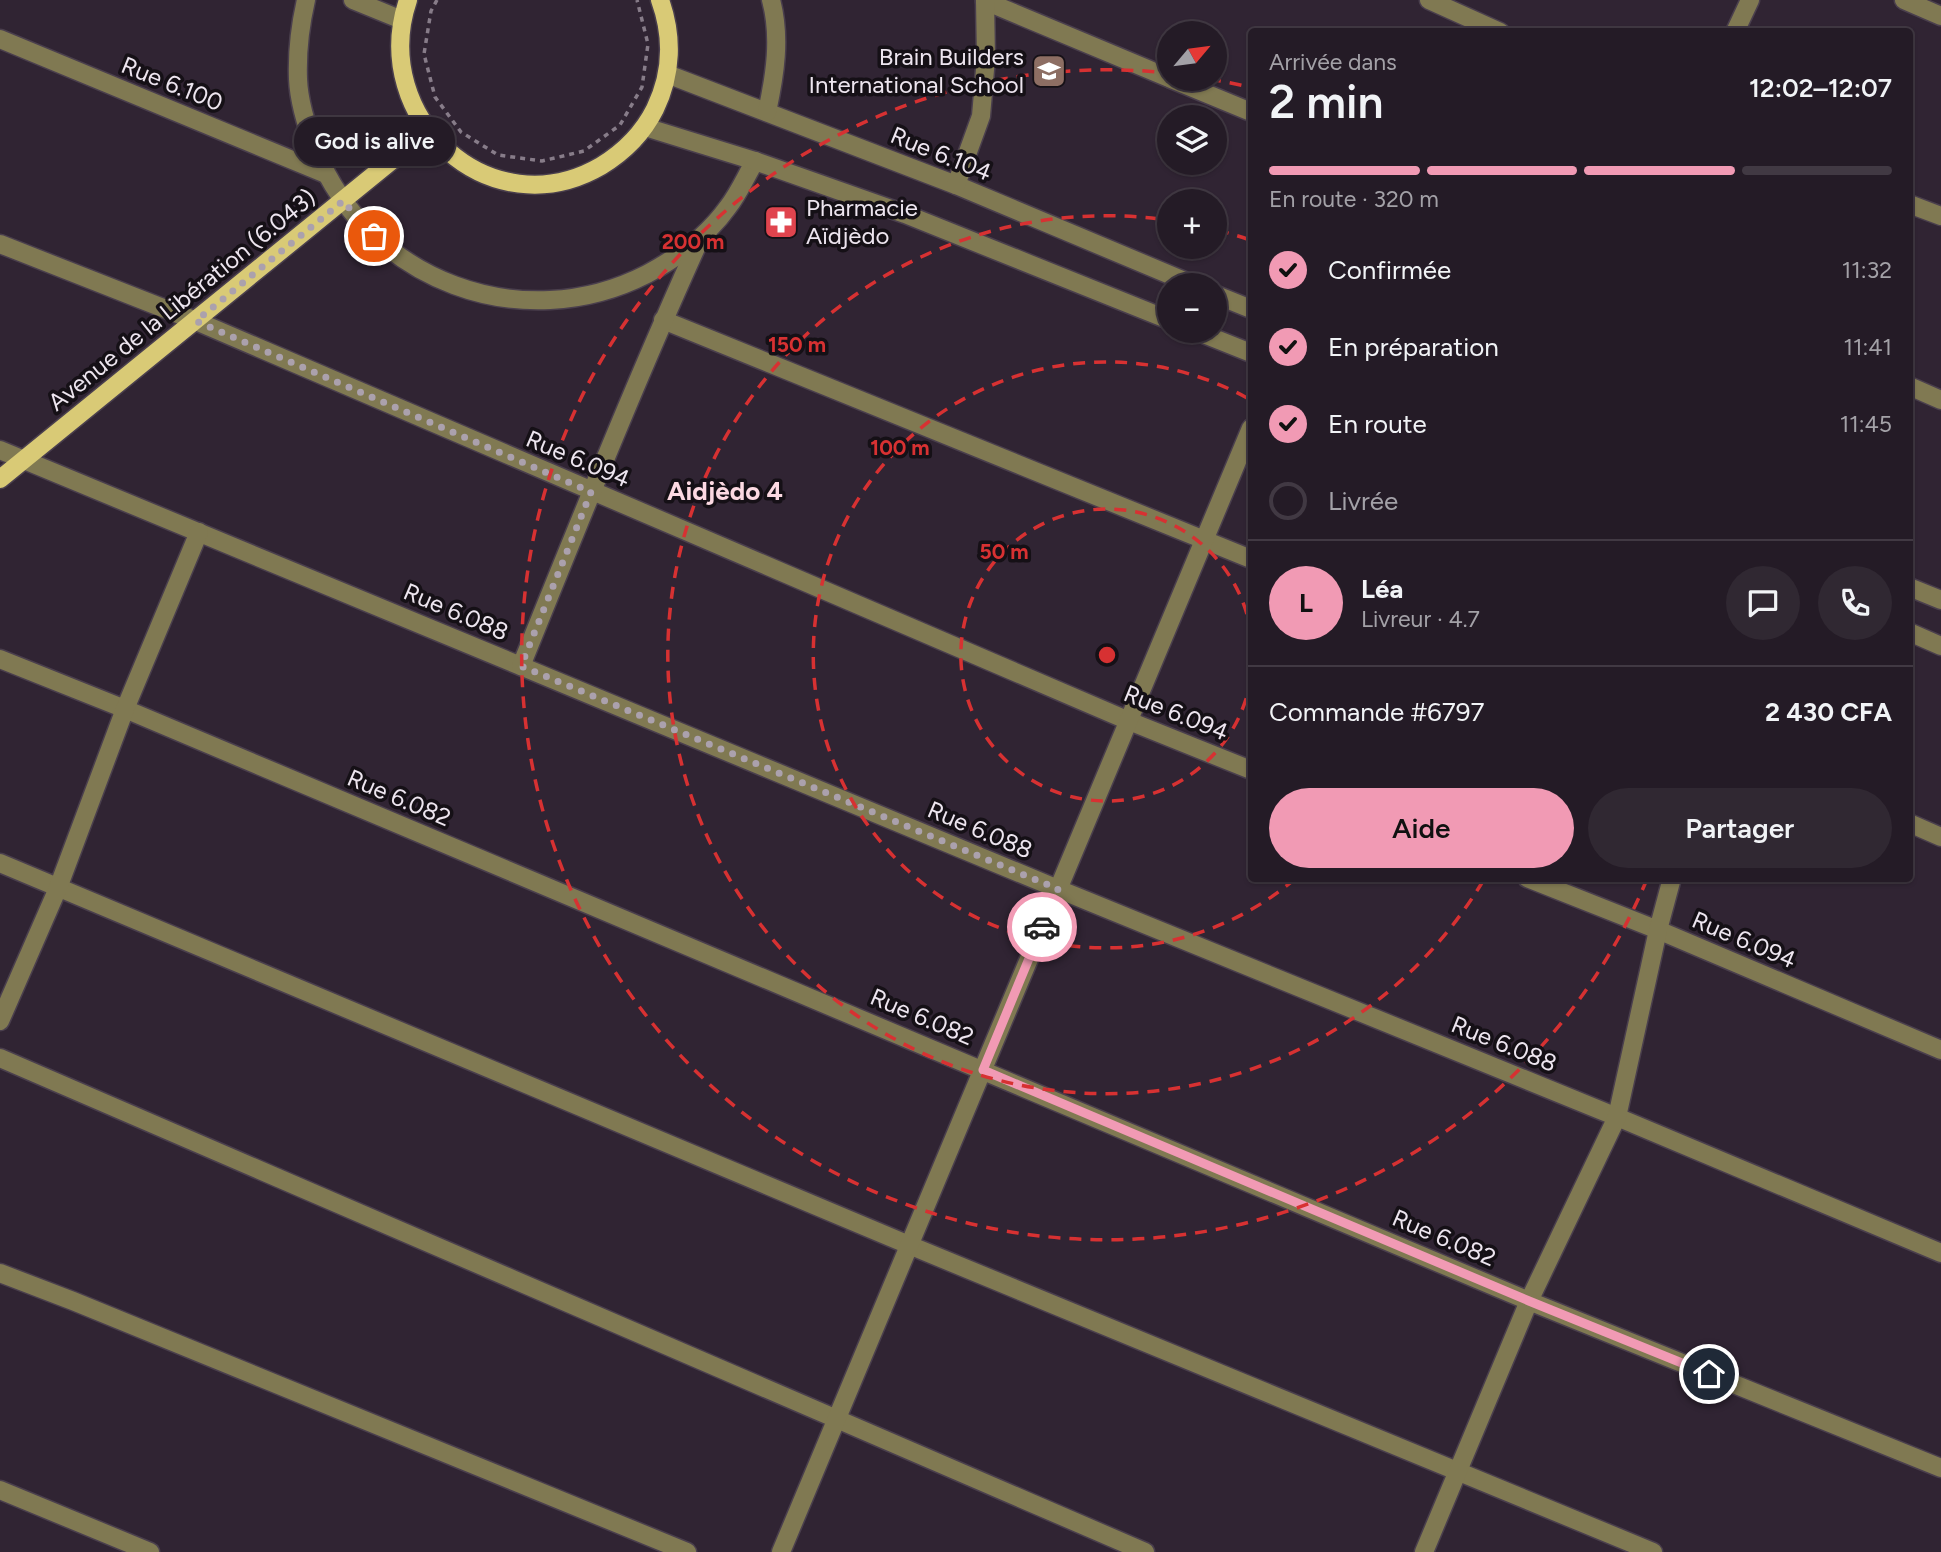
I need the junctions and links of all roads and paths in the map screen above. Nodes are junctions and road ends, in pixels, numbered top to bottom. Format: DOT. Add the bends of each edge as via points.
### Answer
graph roads {
  1 [pos="306,0"];
  2 [pos="353,0"];
  3 [pos="408,0"];
  4 [pos="437,0"];
  5 [pos="637,0"];
  6 [pos="660,0"];
  7 [pos="771,0"];
  8 [pos="1429,0"];
  9 [pos="1750,0"];
  10 [pos="1904,0"];
  11 [pos="985,1"];
  12 [pos="1941,16"];
  13 [pos="402,20"];
  14 [pos="1491,28"];
  15 [pos="1737,28"];
  16 [pos="0,40"];
  17 [pos="1157,73"];
  18 [pos="667,74"];
  19 [pos="1201,91"];
  20 [pos="1248,111"];
  21 [pos="767,112"];
  22 [pos="645,127"];
  23 [pos="428,131"];
  24 [pos="755,160"];
  25 [pos="326,174"];
  26 [pos="956,185"];
  27 [pos="343,201"];
  28 [pos="1913,206"];
  29 [pos="1941,216"];
  30 [pos="701,236"];
  31 [pos="0,244"];
  32 [pos="1165,273"];
  33 [pos="1227,300"];
  34 [pos="1248,309"];
  35 [pos="1157,315"];
  36 [pos="663,320"];
  37 [pos="196,321"];
  38 [pos="1226,343"];
  39 [pos="1248,352"];
  40 [pos="1913,389"];
  41 [pos="1941,400"];
  42 [pos="1248,435"];
  43 [pos="0,450"];
  44 [pos="24,460"];
  45 [pos="0,480"];
  46 [pos="591,492"];
  47 [pos="199,532"];
  48 [pos="1204,541"];
  49 [pos="1248,558"];
  50 [pos="1913,589"];
  51 [pos="1941,600"];
  52 [pos="1913,634"];
  53 [pos="1941,646"];
  54 [pos="0,659"];
  55 [pos="521,666"];
  56 [pos="125,709"];
  57 [pos="1129,721"];
  58 [pos="1248,768"];
  59 [pos="1913,825"];
  60 [pos="1941,837"];
  61 [pos="0,863"];
  62 [pos="1537,882"];
  63 [pos="1671,882"];
  64 [pos="58,888"];
  65 [pos="1058,889"];
  66 [pos="1658,930"];
  67 [pos="0,1021"];
  68 [pos="1941,1049"];
  69 [pos="0,1058"];
  70 [pos="983,1070"];
  71 [pos="1617,1116"];
  72 [pos="909,1245"];
  73 [pos="1941,1254"];
  74 [pos="0,1273"];
  75 [pos="1529,1301"];
  76 [pos="836,1419"];
  77 [pos="1941,1468"];
  78 [pos="1457,1472"];
  79 [pos="0,1490"];
  80 [pos="150,1552"];
  81 [pos="687,1552"];
  82 [pos="781,1552"];
  83 [pos="1145,1552"];
  84 [pos="1424,1552"];
  85 [pos="1653,1552"];
  1 -- 25 [label="street" via="299,32 298,81 307,129"];
  2 -- 13 [label="street"];
  3 -- 13 [label="main road"];
  4 -- 5 [label="path" via="424,54 435,97 461,132 498,155 542,161 584,151 620,125 642,88 648,44"];
  6 -- 18 [label="main road" via="670,42"];
  7 -- 21 [label="street" via="777,48"];
  8 -- 14 [label="street"];
  9 -- 15 [label="street"];
  10 -- 12 [label="street"];
  11 -- 17 [label="street"];
  11 -- 26 [label="street" via="981,116"];
  13 -- 23 [label="main road" via="404,85"];
  16 -- 25 [label="street, Rue 6.100"];
  18 -- 21 [label="street, Rue 6.104"];
  18 -- 22 [label="main road"];
  19 -- 20 [label="street"];
  21 -- 26 [label="street, Rue 6.104"];
  22 -- 23 [label="main road" via="623,151 596,169 566,180 534,184 502,179 471,167 444,149"];
  22 -- 24 [label="street"];
  23 -- 27 [label="main road, Avenue de la Libération (6.043)"];
  24 -- 30 [label="street" via="729,206"];
  24 -- 35 [label="street"];
  25 -- 27 [label="street"];
  26 -- 32 [label="street, Rue 6.104"];
  27 -- 30 [label="street" via="374,236 410,264 450,285 493,297 538,301 583,297 626,284 666,264"];
  27 -- 37 [label="main road, Avenue de la Libération (6.043)"];
  28 -- 29 [label="street"];
  30 -- 36 [label="street"];
  31 -- 37 [label="street, Rue 6.094"];
  33 -- 34 [label="street"];
  36 -- 46 [label="street"];
  36 -- 48 [label="street"];
  37 -- 44 [label="main road, Avenue de la Libération (6.043)"];
  37 -- 46 [label="street, Rue 6.094"];
  38 -- 39 [label="street"];
  40 -- 41 [label="street"];
  42 -- 48 [label="street"];
  43 -- 44 [label="street, Rue 6.088"];
  44 -- 45 [label="main road, Avenue de la Libération (6.043)"];
  44 -- 47 [label="street, Rue 6.088"];
  46 -- 55 [label="street"];
  46 -- 57 [label="street, Rue 6.094"];
  47 -- 55 [label="street, Rue 6.088"];
  47 -- 56 [label="street"];
  48 -- 49 [label="street"];
  48 -- 57 [label="street"];
  50 -- 51 [label="street"];
  52 -- 53 [label="street"];
  54 -- 56 [label="street, Rue 6.082"];
  55 -- 65 [label="street, Rue 6.088"];
  56 -- 64 [label="street"];
  56 -- 70 [label="street, Rue 6.082"];
  57 -- 58 [label="street, Rue 6.094"];
  57 -- 65 [label="street"];
  59 -- 60 [label="street"];
  61 -- 64 [label="street"];
  62 -- 66 [label="street, Rue 6.094"];
  63 -- 66 [label="street"];
  64 -- 67 [label="street"];
  64 -- 72 [label="street"];
  65 -- 70 [label="street"];
  65 -- 71 [label="street, Rue 6.088"];
  66 -- 68 [label="street, Rue 6.094"];
  66 -- 71 [label="street"];
  69 -- 76 [label="street"];
  70 -- 72 [label="street"];
  70 -- 75 [label="street, Rue 6.082"];
  71 -- 73 [label="street, Rue 6.088"];
  71 -- 75 [label="street"];
  72 -- 76 [label="street"];
  72 -- 78 [label="street"];
  74 -- 81 [label="street"];
  75 -- 77 [label="street, Rue 6.082"];
  75 -- 78 [label="street"];
  76 -- 82 [label="street"];
  76 -- 83 [label="street"];
  78 -- 84 [label="street"];
  78 -- 85 [label="street"];
  79 -- 80 [label="street"];
}
